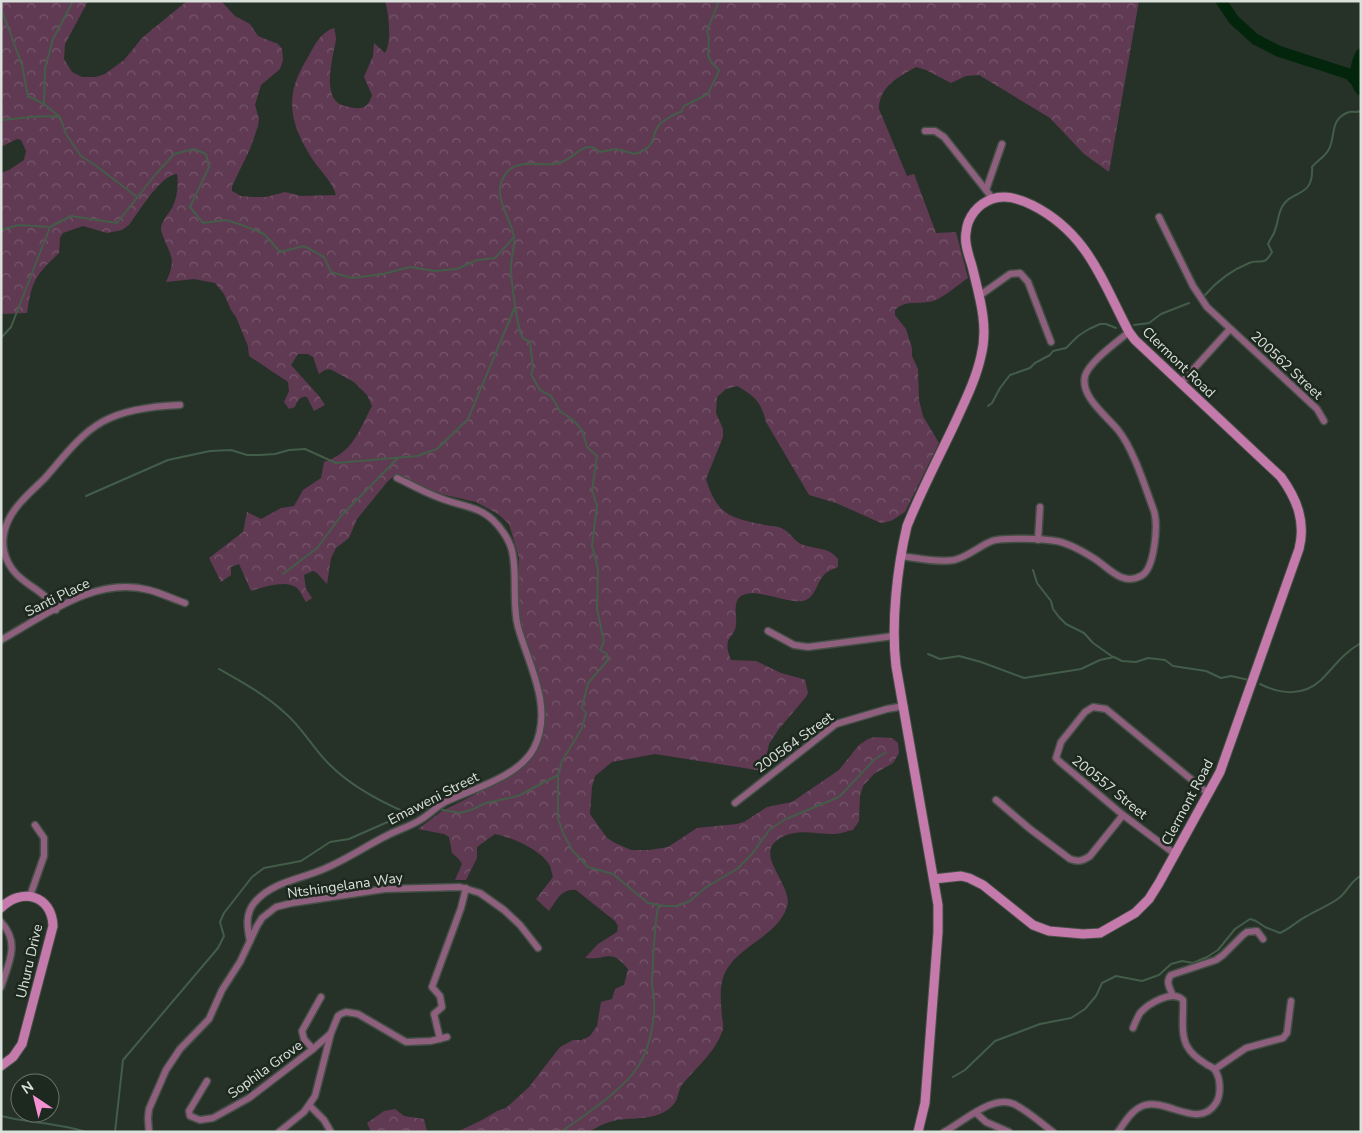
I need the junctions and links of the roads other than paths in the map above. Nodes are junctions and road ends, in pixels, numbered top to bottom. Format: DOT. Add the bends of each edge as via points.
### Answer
graph roads {
  1 [pos="925,131"];
  2 [pos="1002,144"];
  3 [pos="986,190"];
  4 [pos="992,198"];
  5 [pos="1159,217"];
  6 [pos="979,296"];
  7 [pos="1230,329"];
  8 [pos="1129,332"];
  9 [pos="1050,342"];
  10 [pos="1181,383"];
  11 [pos="180,405"];
  12 [pos="1324,421"];
  13 [pos="397,478"];
  14 [pos="1040,507"];
  15 [pos="1038,540"];
  16 [pos="901,556"];
  17 [pos="185,603"];
  18 [pos="56,610"];
  19 [pos="768,631"];
  20 [pos="894,636"];
  21 [pos="1,640"];
  22 [pos="904,706"];
  23 [pos="1210,794"];
  24 [pos="996,800"];
  25 [pos="735,803"];
  26 [pos="1123,815"];
  27 [pos="35,825"];
  28 [pos="1174,854"];
  29 [pos="934,879"];
  30 [pos="466,888"];
  31 [pos="30,896"];
  32 [pos="1,908"];
  33 [pos="1,922"];
  34 [pos="1264,940"];
  35 [pos="250,941"];
  36 [pos="538,948"];
  37 [pos="1,987"];
  38 [pos="1173,996"];
  39 [pos="321,997"];
  40 [pos="1291,1001"];
  41 [pos="1133,1028"];
  42 [pos="331,1033"];
  43 [pos="313,1049"];
  44 [pos="1,1066"];
  45 [pos="1214,1069"];
  46 [pos="206,1081"];
  47 [pos="310,1106"];
  48 [pos="976,1113"];
  49 [pos="149,1132"];
  50 [pos="279,1132"];
  51 [pos="331,1132"];
  52 [pos="918,1132"];
  53 [pos="944,1132"];
  54 [pos="1009,1132"];
  55 [pos="1052,1132"];
  56 [pos="1118,1132"];
  1 -- 3 [label="street" via="935,131 944,136"];
  2 -- 3 [label="street"];
  3 -- 4 [label="street"];
  4 -- 6 [label="street" via="974,212 966,231"];
  4 -- 8 [label="street, Clermont Road" via="1016,198 1064,225 1090,256"];
  5 -- 7 [label="street, 200562 Street" via="1200,297"];
  6 -- 9 [label="street" via="1010,274 1020,272 1028,282"];
  6 -- 16 [label="street" via="984,330 980,362 970,391 907,526"];
  7 -- 10 [label="street, 200562 Street"];
  7 -- 12 [label="street, 200562 Street" via="1317,409"];
  8 -- 10 [label="street, Clermont Road"];
  8 -- 15 [label="street" via="1092,365 1085,386 1126,440 1154,511 1157,524 1150,565 1140,577 1121,578 1067,544"];
  10 -- 23 [label="street, Clermont Road" via="1281,477 1299,511 1302,527 1301,542 1225,760"];
  11 -- 18 [label="street" via="149,406 102,422 82,438 13,512 5,527 3,550 17,576 46,597"];
  13 -- 35 [label="street, Emaweni Street" via="435,496 483,511 507,537 513,557 518,626 539,689 540,729 528,757 493,782 441,805 407,827 325,869 283,883 260,897 248,916"];
  14 -- 15 [label="street"];
  15 -- 16 [label="street" via="995,540 952,561"];
  16 -- 20 [label="street"];
  17 -- 18 [label="street, Santi Place" via="149,590 117,588 93,592"];
  18 -- 21 [label="street, Santi Place"];
  19 -- 20 [label="street" via="808,647"];
  20 -- 22 [label="street"];
  22 -- 25 [label="street, 200564 Street" via="836,724"];
  22 -- 29 [label="street"];
  23 -- 26 [label="street, 200557 Street" via="1106,709 1093,707 1085,712 1061,742 1056,758"];
  23 -- 28 [label="street, Clermont Road"];
  24 -- 26 [label="street" via="1054,847 1077,861 1090,856"];
  26 -- 28 [label="street, 200557 Street"];
  27 -- 31 [label="street" via="44,838 44,856"];
  28 -- 29 [label="street, Clermont Road" via="1142,906 1109,928 1092,934 1041,929 969,878"];
  29 -- 52 [label="street" via="938,932 925,1103"];
  30 -- 35 [label="street, Ntshingelana Way" via="385,889 292,903 276,907 262,918"];
  30 -- 36 [label="street, Ntshingelana Way" via="480,893 504,910"];
  30 -- 42 [label="street" via="432,987 442,999 442,1007 434,1014 443,1038 406,1042 351,1012 338,1016"];
  31 -- 32 [label="street" via="12,899"];
  31 -- 44 [label="street, Uhuru Drive" via="45,904 52,915 53,926 22,1044"];
  33 -- 37 [label="street" via="9,931 14,946"];
  34 -- 38 [label="street" via="1257,931 1248,932 1216,960 1171,975 1168,984"];
  35 -- 49 [label="street, Ntshingelana Way" via="208,1019 180,1049 166,1070 149,1109"];
  38 -- 41 [label="street" via="1145,1009"];
  38 -- 45 [label="street" via="1183,1000 1186,1045 1194,1056"];
  39 -- 43 [label="street" via="302,1031"];
  40 -- 45 [label="street" via="1287,1033 1281,1039 1246,1048"];
  42 -- 43 [label="street, Sophila Grove"];
  42 -- 47 [label="street"];
  43 -- 46 [label="street, Sophila Grove" via="249,1098 213,1118 196,1120 189,1111"];
  45 -- 56 [label="street" via="1219,1092 1216,1104 1205,1113 1188,1114 1145,1105 1131,1114"];
  47 -- 50 [label="street"];
  47 -- 51 [label="street"];
  48 -- 53 [label="street"];
  48 -- 54 [label="street" via="990,1124"];
  48 -- 55 [label="street" via="1004,1101 1018,1106"];
}
